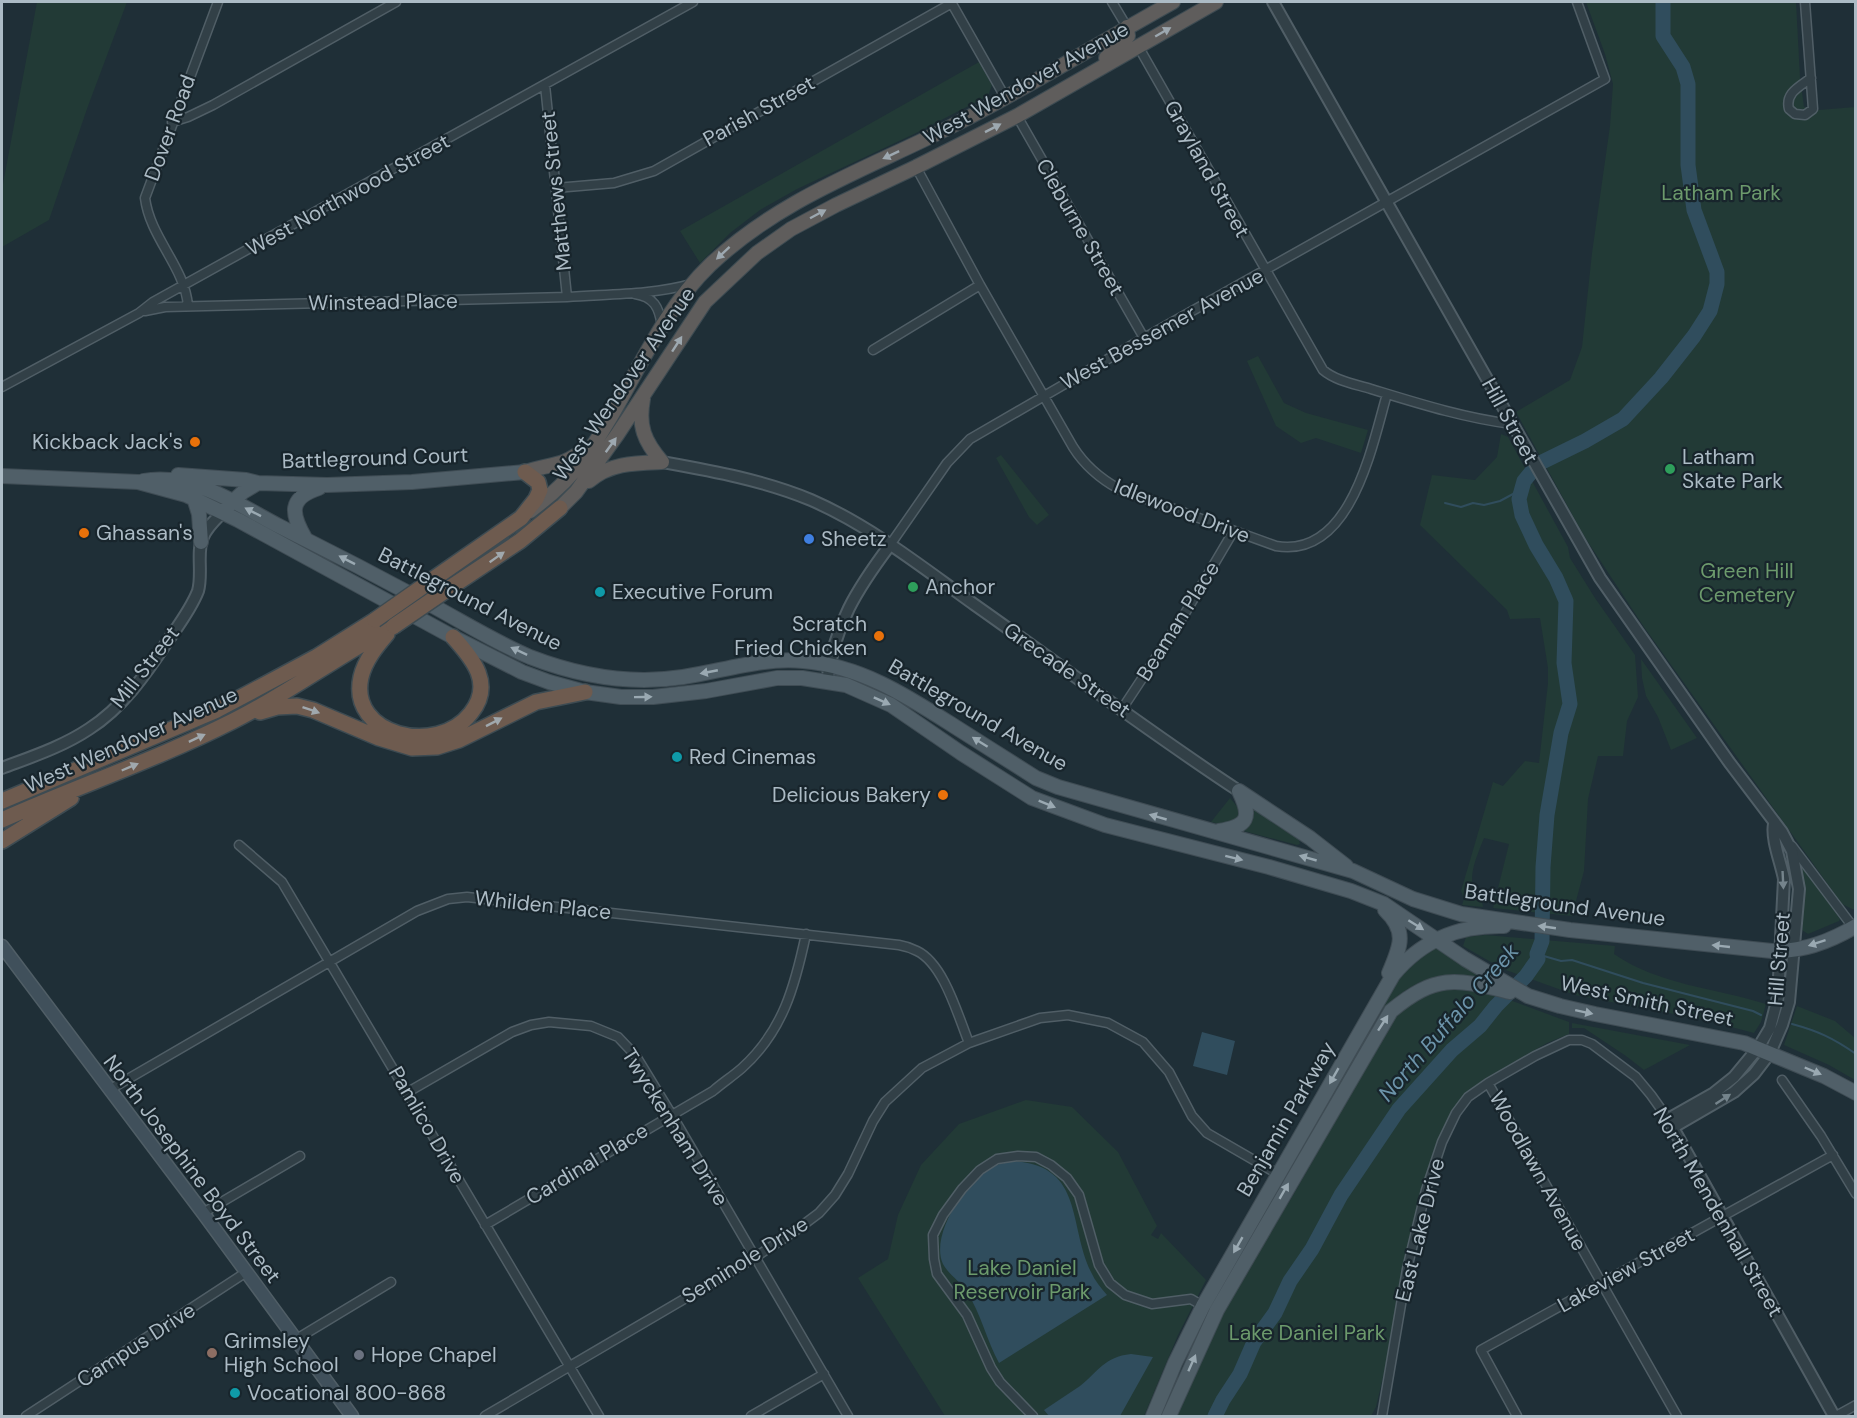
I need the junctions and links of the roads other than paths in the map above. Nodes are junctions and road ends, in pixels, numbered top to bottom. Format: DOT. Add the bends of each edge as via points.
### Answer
graph roads {
  1 [pos="218,2"];
  2 [pos="396,2"];
  3 [pos="693,2"];
  4 [pos="952,2"];
  5 [pos="1112,2"];
  6 [pos="1173,2"];
  7 [pos="1216,2"];
  8 [pos="1273,2"];
  9 [pos="1577,2"];
  10 [pos="1805,2"];
  11 [pos="1127,27"];
  12 [pos="1138,46"];
  13 [pos="1092,72"];
  14 [pos="1811,78"];
  15 [pos="545,86"];
  16 [pos="1005,97"];
  17 [pos="1017,116"];
  18 [pos="172,122"];
  19 [pos="916,167"];
  20 [pos="556,188"];
  21 [pos="1387,202"];
  22 [pos="1265,271"];
  23 [pos="692,284"];
  24 [pos="980,285"];
  25 [pos="184,286"];
  26 [pos="628,293"];
  27 [pos="567,297"];
  28 [pos="188,306"];
  29 [pos="139,313"];
  30 [pos="662,326"];
  31 [pos="1144,338"];
  32 [pos="873,350"];
  33 [pos="2,387"];
  34 [pos="645,393"];
  35 [pos="1387,394"];
  36 [pos="1044,396"];
  37 [pos="1512,424"];
  38 [pos="595,441"];
  39 [pos="662,462"];
  40 [pos="525,472"];
  41 [pos="2,476"];
  42 [pos="161,478"];
  43 [pos="138,482"];
  44 [pos="258,483"];
  45 [pos="327,485"];
  46 [pos="576,492"];
  47 [pos="194,498"];
  48 [pos="228,507"];
  49 [pos="560,508"];
  50 [pos="521,518"];
  51 [pos="1233,532"];
  52 [pos="305,538"];
  53 [pos="201,542"];
  54 [pos="890,545"];
  55 [pos="394,626"];
  56 [pos="453,637"];
  57 [pos="829,665"];
  58 [pos="827,682"];
  59 [pos="585,692"];
  60 [pos="1122,709"];
  61 [pos="234,720"];
  62 [pos="2,768"];
  63 [pos="101,779"];
  64 [pos="1239,791"];
  65 [pos="2,801"];
  66 [pos="2,820"];
  67 [pos="1774,824"];
  68 [pos="1215,832"];
  69 [pos="1787,840"];
  70 [pos="2,842"];
  71 [pos="239,845"];
  72 [pos="1353,871"];
  73 [pos="1374,900"];
  74 [pos="1523,924"];
  75 [pos="1854,927"];
  76 [pos="806,934"];
  77 [pos="1437,938"];
  78 [pos="2,946"];
  79 [pos="1786,951"];
  80 [pos="330,962"];
  81 [pos="1501,985"];
  82 [pos="1379,997"];
  83 [pos="1572,1039"];
  84 [pos="969,1043"];
  85 [pos="1764,1050"];
  86 [pos="1782,1080"];
  87 [pos="1488,1083"];
  88 [pos="109,1090"];
  89 [pos="408,1092"];
  90 [pos="1856,1093"];
  91 [pos="672,1115"];
  92 [pos="1670,1124"];
  93 [pos="300,1155"];
  94 [pos="1833,1155"];
  95 [pos="1278,1174"];
  96 [pos="1856,1194"];
  97 [pos="203,1213"];
  98 [pos="1722,1216"];
  99 [pos="485,1225"];
  100 [pos="754,1258"];
  101 [pos="245,1273"];
  102 [pos="391,1282"];
  103 [pos="1601,1284"];
  104 [pos="1203,1306"];
  105 [pos="295,1340"];
  106 [pos="569,1367"];
  107 [pos="824,1374"];
  108 [pos="1856,1405"];
  109 [pos="26,1416"];
  110 [pos="352,1416"];
  111 [pos="484,1416"];
  112 [pos="599,1416"];
  113 [pos="751,1416"];
  114 [pos="849,1416"];
  115 [pos="1034,1416"];
  116 [pos="1153,1416"];
  117 [pos="1169,1416"];
  118 [pos="1382,1416"];
  119 [pos="1517,1416"];
  120 [pos="1677,1416"];
  121 [pos="1835,1416"];
  1 -- 18 [label="street, Dover Road"];
  2 -- 18 [label="street" via="213,105"];
  3 -- 15 [label="street, West Northwood Street"];
  4 -- 16 [label="street"];
  4 -- 20 [label="street, Parish Street" via="654,171 614,183"];
  5 -- 11 [label="street"];
  6 -- 11 [label="highway, West Wendover Avenue"];
  12 -- 7 [label="highway, West Wendover Avenue, one-way"];
  8 -- 21 [label="street, Hill Street"];
  9 -- 21 [label="street, West Bessemer Avenue" via="1605,79"];
  10 -- 14 [label="street"];
  11 -- 13 [label="highway" via="1125,41"];
  11 -- 16 [label="highway, West Wendover Avenue"];
  12 -- 13 [label="highway, West Wendover Avenue"];
  12 -- 22 [label="street, Grayland Street"];
  13 -- 17 [label="highway, West Wendover Avenue"];
  15 -- 20 [label="street, Matthews Street"];
  15 -- 25 [label="street, West Northwood Street"];
  16 -- 23 [label="highway, West Wendover Avenue, one-way" via="788,205 747,233"];
  19 -- 17 [label="highway, West Wendover Avenue, one-way"];
  17 -- 31 [label="street, Cleburne Street"];
  18 -- 25 [label="street, Dover Road" via="145,198 152,226"];
  19 -- 24 [label="street, Idlewood Drive"];
  34 -- 19 [label="highway, West Wendover Avenue, one-way" via="705,302 757,253 809,219"];
  20 -- 27 [label="street, Matthews Street"];
  21 -- 22 [label="street, West Bessemer Avenue"];
  21 -- 37 [label="street, Hill Street"];
  22 -- 31 [label="street, West Bessemer Avenue"];
  22 -- 35 [label="street, Grayland Street" via="1323,370 1331,377"];
  23 -- 26 [label="street, Winstead Place"];
  23 -- 30 [label="highway, West Wendover Avenue"];
  24 -- 32 [label="street"];
  24 -- 36 [label="street, Idlewood Drive"];
  25 -- 28 [label="street, Dover Road"];
  25 -- 29 [label="street, West Northwood Street"];
  26 -- 27 [label="street, Winstead Place"];
  26 -- 30 [label="street, Winstead Place" via="652,301 659,310"];
  27 -- 28 [label="street, Winstead Place"];
  28 -- 29 [label="street, Winstead Place"];
  29 -- 33 [label="street, West Northwood Street"];
  30 -- 38 [label="highway, West Wendover Avenue"];
  31 -- 36 [label="street, West Bessemer Avenue"];
  34 -- 39 [label="highway" via="641,429"];
  46 -- 34 [label="highway, West Wendover Avenue, one-way"];
  35 -- 37 [label="street, Grayland Street"];
  35 -- 51 [label="street, Idlewood Drive" via="1355,493 1322,536 1305,546 1286,548"];
  36 -- 51 [label="street, Idlewood Drive" via="1080,459 1097,476 1131,495"];
  36 -- 54 [label="street, West Bessemer Avenue" via="969,439"];
  37 -- 67 [label="street, Hill Street" via="1622,612"];
  38 -- 40 [label="highway" via="567,461"];
  38 -- 50 [label="highway, West Wendover Avenue" via="558,488"];
  39 -- 46 [label="highway" via="612,467 598,473"];
  39 -- 54 [label="street, Grecade Street" via="762,483 798,496 852,521"];
  40 -- 45 [label="main road, Battleground Court"];
  40 -- 50 [label="highway" via="538,482 540,490"];
  41 -- 43 [label="main road, Battleground Avenue"];
  42 -- 43 [label="main road, Battleground Avenue"];
  42 -- 44 [label="main road" via="182,474"];
  42 -- 48 [label="main road, Battleground Avenue" via="195,485"];
  43 -- 47 [label="main road, Battleground Avenue"];
  44 -- 45 [label="main road, Battleground Court"];
  44 -- 48 [label="main road, Battleground Court"];
  45 -- 52 [label="main road" via="305,493 296,504 294,517"];
  46 -- 49 [label="highway, West Wendover Avenue"];
  47 -- 48 [label="main road, Battleground Avenue"];
  47 -- 53 [label="main road"];
  52 -- 48 [label="main road, Battleground Avenue, one-way"];
  48 -- 53 [label="street" via="208,528"];
  48 -- 56 [label="main road, Battleground Avenue"];
  55 -- 49 [label="highway, West Wendover Avenue, one-way, bridge" via="520,541"];
  50 -- 65 [label="highway, West Wendover Avenue, bridge" via="316,657 217,710"];
  51 -- 60 [label="street, Beaman Place"];
  57 -- 52 [label="main road, Battleground Avenue, one-way" via="803,661 751,663 655,680 591,676 519,652"];
  53 -- 62 [label="street, Mill Street" via="198,591 128,695 73,738"];
  54 -- 57 [label="street, West Bessemer Avenue" via="846,610"];
  54 -- 60 [label="street, Grecade Street"];
  55 -- 56 [label="highway" via="372,653 359,688 370,715 387,730 399,734 444,734 466,719 478,702 480,680 476,663"];
  55 -- 61 [label="highway, West Wendover Avenue"];
  56 -- 59 [label="main road, Battleground Avenue" via="522,672"];
  57 -- 58 [label="street, West Bessemer Avenue"];
  68 -- 57 [label="main road, Battleground Avenue, one-way" via="1080,795 1036,778 899,691 846,668"];
  59 -- 58 [label="main road, Battleground Avenue, one-way" via="653,697 777,678"];
  58 -- 73 [label="main road, Battleground Avenue, one-way" via="846,685 891,705 1032,798 1105,825 1269,867"];
  61 -- 59 [label="highway, one-way" via="297,705 412,748 437,747 536,702"];
  60 -- 64 [label="street, Grecade Street"];
  63 -- 61 [label="highway, West Wendover Avenue, one-way"];
  63 -- 66 [label="highway, West Wendover Avenue"];
  63 -- 70 [label="highway"];
  64 -- 68 [label="main road" via="1247,814 1245,820 1236,828"];
  64 -- 72 [label="main road"];
  67 -- 69 [label="street, Hill Street"];
  67 -- 79 [label="street, Hill Street, one-way" via="1772,833 1784,879"];
  72 -- 68 [label="main road, Battleground Avenue, one-way"];
  69 -- 75 [label="street, Hill Street"];
  69 -- 79 [label="street, Hill Street" via="1799,889"];
  71 -- 80 [label="street, Pamlico Drive" via="282,882"];
  72 -- 74 [label="main road, Battleground Avenue" via="1432,906"];
  73 -- 77 [label="main road, Battleground Avenue, one-way"];
  73 -- 82 [label="main road" via="1394,921 1401,944"];
  74 -- 77 [label="main road, Benjamin Parkway" via="1465,929"];
  79 -- 74 [label="main road, Battleground Avenue, one-way"];
  75 -- 79 [label="main road, Battleground Avenue, one-way"];
  76 -- 80 [label="street, Whilden Place" via="467,897 448,899 417,911"];
  76 -- 84 [label="street, Whilden Place" via="899,945 918,951 941,975"];
  76 -- 91 [label="street, Cardinal Place" via="796,981 772,1033 742,1069"];
  77 -- 81 [label="main road, West Smith Street"];
  77 -- 82 [label="main road, Benjamin Parkway" via="1403,963"];
  78 -- 88 [label="main road, North Josephine Boyd Street"];
  79 -- 85 [label="street, Hill Street" via="1786,1015"];
  80 -- 88 [label="street, Whilden Place"];
  80 -- 89 [label="street, Pamlico Drive"];
  81 -- 85 [label="main road, West Smith Street, one-way" via="1560,1006"];
  117 -- 81 [label="main road, Benjamin Parkway, one-way" via="1217,1310 1391,1011 1422,988 1436,984"];
  82 -- 95 [label="main road, Benjamin Parkway, one-way"];
  83 -- 87 [label="street, East Lake Drive"];
  83 -- 92 [label="street, North Mendenhall Street" via="1592,1044 1624,1067 1652,1095"];
  84 -- 95 [label="street, Seminole Drive" via="1040,1018 1068,1016 1108,1023 1143,1042 1169,1072 1192,1116 1207,1133"];
  84 -- 100 [label="street, Seminole Drive" via="922,1068 903,1084 873,1121 835,1195 795,1232"];
  85 -- 90 [label="main road, West Smith Street, one-way"];
  85 -- 92 [label="street, Hill Street" via="1754,1074 1734,1092"];
  86 -- 94 [label="street"];
  87 -- 103 [label="street, Woodlawn Avenue"];
  87 -- 118 [label="street, East Lake Drive" via="1468,1097 1456,1113 1425,1190"];
  88 -- 97 [label="main road, North Josephine Boyd Street"];
  89 -- 91 [label="street, Twyckenham Drive" via="512,1032 549,1022 572,1023 609,1032 627,1045"];
  89 -- 99 [label="street, Pamlico Drive"];
  91 -- 99 [label="street, Cardinal Place"];
  91 -- 100 [label="street, Twyckenham Drive"];
  92 -- 98 [label="street, North Mendenhall Street"];
  93 -- 97 [label="street"];
  94 -- 96 [label="street"];
  94 -- 98 [label="street, Lakeview Street"];
  95 -- 104 [label="main road, Benjamin Parkway, one-way"];
  97 -- 101 [label="main road, North Josephine Boyd Street"];
  98 -- 103 [label="street, Lakeview Street"];
  98 -- 121 [label="street, North Mendenhall Street"];
  99 -- 106 [label="street, Pamlico Drive"];
  100 -- 106 [label="street, Seminole Drive"];
  100 -- 107 [label="street, Twyckenham Drive"];
  101 -- 105 [label="main road, North Josephine Boyd Street"];
  101 -- 109 [label="street, Campus Drive"];
  102 -- 105 [label="street"];
  103 -- 119 [label="street, Lakeview Street" via="1481,1350"];
  103 -- 120 [label="street, Woodlawn Avenue"];
  104 -- 115 [label="street" via="1191,1299 1152,1304 1125,1295 1110,1283 1099,1265 1079,1195 1052,1165 1036,1157 1018,1156 997,1159 980,1170 943,1215 933,1235 937,1274 968,1316 1000,1382"];
  104 -- 116 [label="main road, Benjamin Parkway"];
  105 -- 110 [label="main road, North Josephine Boyd Street"];
  106 -- 111 [label="street, Seminole Drive"];
  106 -- 112 [label="street, Pamlico Drive"];
  107 -- 113 [label="street"];
  107 -- 114 [label="street, Twyckenham Drive"];
  108 -- 121 [label="street"];
}
